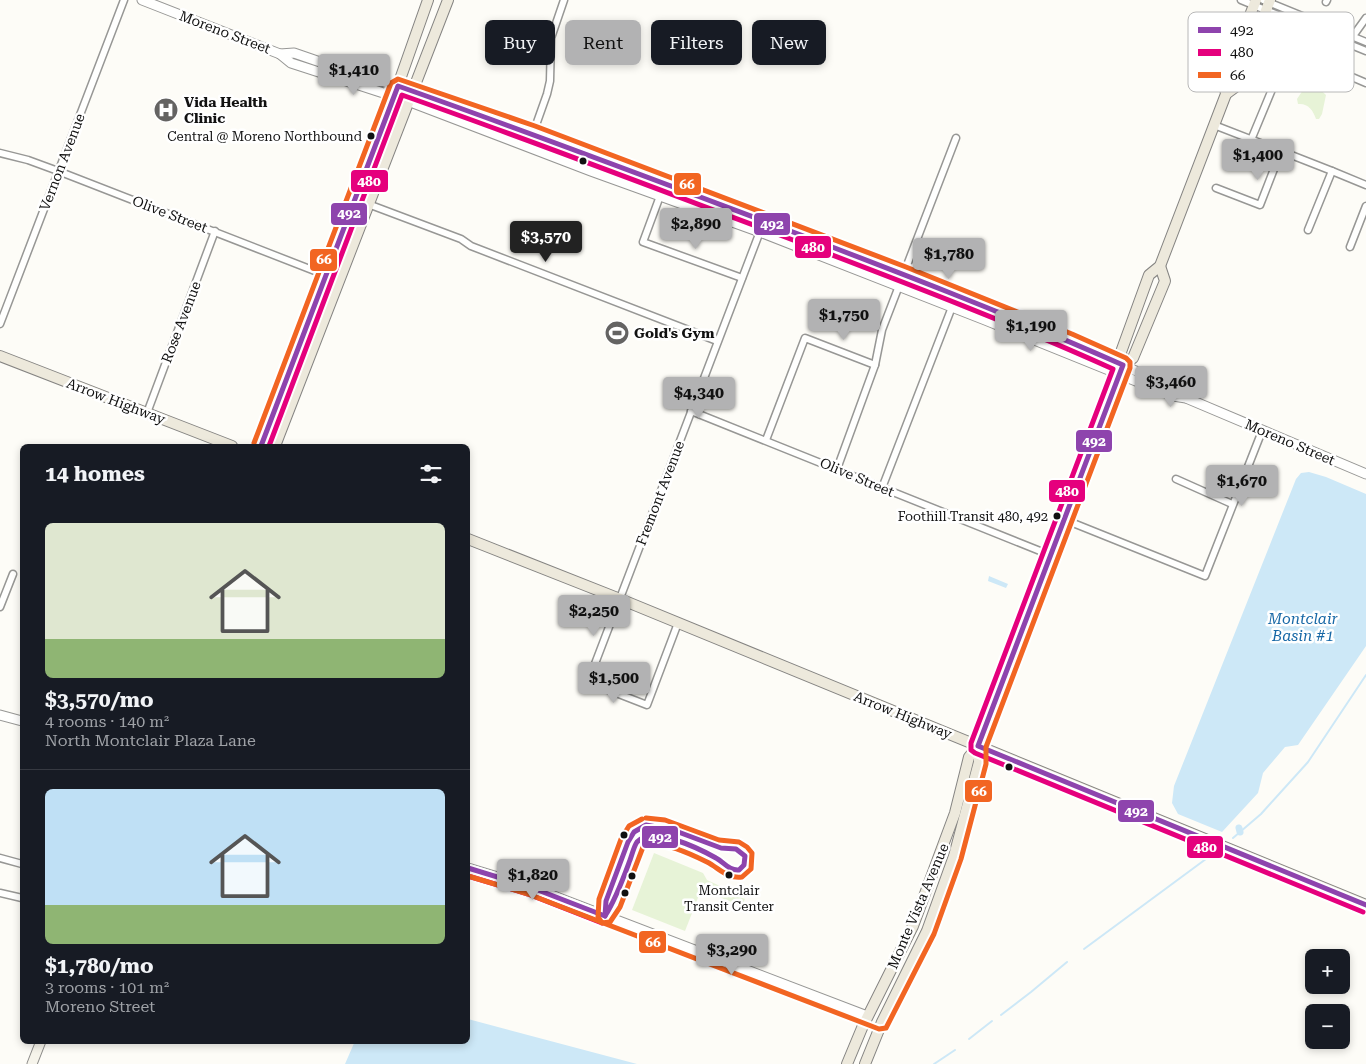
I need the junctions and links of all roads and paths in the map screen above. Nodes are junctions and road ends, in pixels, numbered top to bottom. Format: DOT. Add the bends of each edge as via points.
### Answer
graph roads {
  1 [pos="124,0"];
  2 [pos="142,0"];
  3 [pos="428,0"];
  4 [pos="448,0"];
  5 [pos="564,0"];
  6 [pos="1241,0"];
  7 [pos="1263,3"];
  8 [pos="1281,12"];
  9 [pos="1288,12"];
  10 [pos="1366,18"];
  11 [pos="1354,35"];
  12 [pos="1354,36"];
  13 [pos="1366,42"];
  14 [pos="1354,46"];
  15 [pos="1366,51"];
  16 [pos="280,54"];
  17 [pos="1354,78"];
  18 [pos="1366,83"];
  19 [pos="398,86"];
  20 [pos="413,90"];
  21 [pos="1229,92"];
  22 [pos="1271,92"];
  23 [pos="394,97"];
  24 [pos="408,102"];
  25 [pos="1214,125"];
  26 [pos="532,133"];
  27 [pos="956,138"];
  28 [pos="1251,140"];
  29 [pos="525,146"];
  30 [pos="1281,151"];
  31 [pos="0,154"];
  32 [pos="58,171"];
  33 [pos="1332,171"];
  34 [pos="1366,185"];
  35 [pos="1216,188"];
  36 [pos="660,196"];
  37 [pos="368,204"];
  38 [pos="1366,206"];
  39 [pos="764,221"];
  40 [pos="1308,230"];
  41 [pos="215,231"];
  42 [pos="760,232"];
  43 [pos="1350,248"];
  44 [pos="1160,266"];
  45 [pos="903,274"];
  46 [pos="326,276"];
  47 [pos="742,278"];
  48 [pos="338,280"];
  49 [pos="898,286"];
  50 [pos="952,307"];
  51 [pos="0,324"];
  52 [pos="717,341"];
  53 [pos="0,356"];
  54 [pos="875,365"];
  55 [pos="1123,365"];
  56 [pos="1119,375"];
  57 [pos="1186,398"];
  58 [pos="691,411"];
  59 [pos="147,413"];
  60 [pos="1262,430"];
  61 [pos="766,440"];
  62 [pos="227,444"];
  63 [pos="262,444"];
  64 [pos="276,444"];
  65 [pos="837,469"];
  66 [pos="1366,474"];
  67 [pos="1176,479"];
  68 [pos="882,488"];
  69 [pos="1232,504"];
  70 [pos="1064,519"];
  71 [pos="470,540"];
  72 [pos="1050,555"];
  73 [pos="13,574"];
  74 [pos="620,599"];
  75 [pos="0,607"];
  76 [pos="678,623"];
  77 [pos="0,715"];
  78 [pos="20,720"];
  79 [pos="978,746"];
  80 [pos="0,858"];
  81 [pos="20,863"];
  82 [pos="470,869"];
  83 [pos="0,893"];
  84 [pos="20,898"];
  85 [pos="1366,905"];
  86 [pos="867,1016"];
  87 [pos="882,1022"];
  88 [pos="39,1044"];
  89 [pos="32,1064"];
  90 [pos="847,1064"];
  91 [pos="865,1064"];
  1 -- 32 [label="street, Vernon Avenue"];
  2 -- 16 [label="street, Moreno Street"];
  3 -- 19 [label="main road"];
  4 -- 20 [label="main road"];
  5 -- 26 [label="street" via="550,38 550,81"];
  6 -- 7 [label="street"];
  7 -- 8 [label="street"];
  7 -- 9 [label="street"];
  10 -- 11 [label="street"];
  12 -- 13 [label="street"];
  14 -- 15 [label="street"];
  16 -- 19 [label="street, Moreno Street" via="294,53"];
  16 -- 23 [label="street, Moreno Street" via="291,63"];
  17 -- 18 [label="street"];
  19 -- 20 [label="street, Moreno Street"];
  19 -- 23 [label="main road"];
  20 -- 24 [label="main road"];
  20 -- 26 [label="street, Moreno Street"];
  21 -- 25 [label="main road, Monte Vista Avenue"];
  22 -- 28 [label="street"];
  23 -- 24 [label="street, Moreno Street"];
  23 -- 46 [label="main road"];
  24 -- 29 [label="street, Moreno Street"];
  24 -- 37 [label="main road"];
  25 -- 28 [label="street"];
  25 -- 44 [label="main road, Monte Vista Avenue"];
  26 -- 29 [label="street"];
  26 -- 39 [label="street, Moreno Street"];
  27 -- 45 [label="street"];
  28 -- 30 [label="street"];
  29 -- 36 [label="street, Moreno Street"];
  30 -- 33 [label="street"];
  30 -- 35 [label="street" via="1260,205"];
  31 -- 32 [label="street, Olive Street"];
  32 -- 41 [label="street, Olive Street"];
  32 -- 51 [label="street, Vernon Avenue"];
  33 -- 34 [label="street"];
  33 -- 40 [label="street"];
  36 -- 42 [label="street, Moreno Street"];
  36 -- 47 [label="street" via="644,242"];
  37 -- 48 [label="main road"];
  37 -- 52 [label="street"];
  38 -- 43 [label="street"];
  39 -- 42 [label="street, Fremont Avenue"];
  39 -- 45 [label="street, Moreno Street"];
  41 -- 46 [label="street, Olive Street"];
  41 -- 59 [label="street, Rose Avenue"];
  42 -- 47 [label="street, Fremont Avenue"];
  42 -- 49 [label="street, Moreno Street"];
  44 -- 55 [label="main road, Monte Vista Avenue" via="1149,275 1121,351"];
  44 -- 55 [label="main road, Monte Vista Avenue" via="1164,281 1133,358"];
  45 -- 49 [label="street"];
  45 -- 55 [label="street, Moreno Street"];
  46 -- 48 [label="street, Olive Street"];
  46 -- 63 [label="main road"];
  47 -- 52 [label="street, Fremont Avenue"];
  48 -- 64 [label="main road"];
  49 -- 50 [label="street, Moreno Street"];
  49 -- 54 [label="street" via="880,338"];
  50 -- 56 [label="street, Moreno Street"];
  50 -- 68 [label="street"];
  52 -- 58 [label="street, Fremont Avenue"];
  53 -- 59 [label="main road, Arrow Highway"];
  54 -- 61 [label="street" via="804,338"];
  54 -- 65 [label="street"];
  55 -- 56 [label="main road, Monte Vista Avenue"];
  55 -- 57 [label="street, Moreno Street" via="1176,389"];
  56 -- 57 [label="street, Moreno Street"];
  56 -- 70 [label="main road, Monte Vista Avenue"];
  57 -- 60 [label="street, Moreno Street"];
  58 -- 61 [label="street, Olive Street"];
  58 -- 74 [label="street, Fremont Avenue"];
  59 -- 62 [label="main road, Arrow Highway"];
  60 -- 66 [label="street, Moreno Street"];
  60 -- 69 [label="street"];
  61 -- 65 [label="street, Olive Street"];
  65 -- 68 [label="street, Olive Street"];
  67 -- 69 [label="street"];
  68 -- 72 [label="street, Olive Street"];
  69 -- 70 [label="street" via="1205,576"];
  70 -- 72 [label="main road, Monte Vista Avenue"];
  71 -- 74 [label="main road, Arrow Highway"];
  72 -- 79 [label="main road, Monte Vista Avenue"];
  73 -- 75 [label="street"];
  74 -- 76 [label="main road, Arrow Highway"];
  74 -- 76 [label="street, Fremont Avenue" via="588,682 647,705"];
  76 -- 79 [label="main road, Arrow Highway"];
  77 -- 78 [label="street"];
  79 -- 85 [label="main road, Arrow Highway"];
  79 -- 86 [label="main road, Monte Vista Avenue" via="969,757 956,813 913,926"];
  79 -- 87 [label="main road, Monte Vista Avenue" via="979,762 954,856 927,931"];
  80 -- 81 [label="street"];
  82 -- 86 [label="street" via="530,887"];
  83 -- 84 [label="street"];
  86 -- 87 [label="street"];
  86 -- 90 [label="main road, Monte Vista Avenue"];
  87 -- 91 [label="main road, Monte Vista Avenue"];
  88 -- 89 [label="main road"];
}
